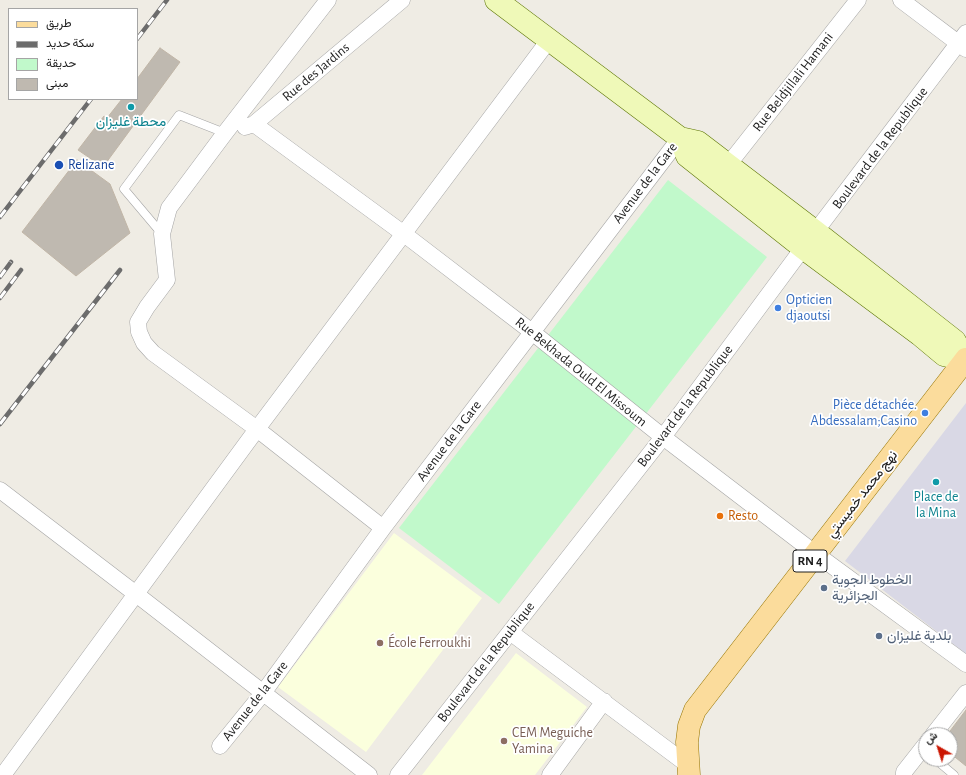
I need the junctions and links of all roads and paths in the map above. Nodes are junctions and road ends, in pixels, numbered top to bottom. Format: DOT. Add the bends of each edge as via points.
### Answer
graph roads {
  1 [pos="328,0"];
  2 [pos="402,0"];
  3 [pos="496,0"];
  4 [pos="858,0"];
  5 [pos="902,0"];
  6 [pos="549,40"];
  7 [pos="963,42"];
  8 [pos="254,124"];
  9 [pos="225,133"];
  10 [pos="680,138"];
  11 [pos="728,165"];
  12 [pos="162,234"];
  13 [pos="404,234"];
  14 [pos="810,240"];
  15 [pos="532,332"];
  16 [pos="966,360"];
  17 [pos="256,429"];
  18 [pos="663,438"];
  19 [pos="0,490"];
  20 [pos="383,528"];
  21 [pos="816,554"];
  22 [pos="136,594"];
  23 [pos="510,632"];
  24 [pos="966,664"];
  25 [pos="263,693"];
  26 [pos="966,693"];
  27 [pos="604,702"];
  28 [pos="939,727"];
  29 [pos="220,746"];
  30 [pos="918,756"];
  31 [pos="944,767"];
  32 [pos="689,770"];
  33 [pos="3,775"];
  34 [pos="369,775"];
  35 [pos="398,775"];
  36 [pos="550,775"];
  37 [pos="904,775"];
  38 [pos="954,775"];
  1 -- 9 [label="street"];
  2 -- 8 [label="street, Rue des Jardins"];
  3 -- 6 [label="street"];
  4 -- 11 [label="street, Rue Beldjillali Hamani"];
  5 -- 7 [label="street"];
  6 -- 10 [label="street"];
  6 -- 13 [label="street"];
  7 -- 14 [label="street, Boulevard de la Republique"];
  8 -- 9 [label="street, Rue des Jardins"];
  8 -- 13 [label="street, Rue Bekhada Ould El Missoum"];
  9 -- 12 [label="street" via="170,208"];
  9 -- 12 [label="lane" via="180,115 124,189"];
  10 -- 11 [label="street" via="698,142"];
  10 -- 14 [label="street" via="687,156"];
  10 -- 15 [label="street, Avenue de la Gare"];
  11 -- 14 [label="street"];
  12 -- 17 [label="street" via="167,280 138,322 144,343 153,353"];
  13 -- 15 [label="street, Rue Bekhada Ould El Missoum"];
  13 -- 17 [label="street"];
  14 -- 16 [label="street" via="955,341"];
  14 -- 18 [label="street, Boulevard de la Republique"];
  15 -- 18 [label="street, Rue Bekhada Ould El Missoum"];
  15 -- 20 [label="street, Avenue de la Gare"];
  16 -- 21 [label="main road, نهج محمد خميستي / RN 4"];
  17 -- 20 [label="street"];
  17 -- 22 [label="street"];
  18 -- 21 [label="street, Rue Bekhada Ould El Missoum"];
  18 -- 23 [label="street, Boulevard de la Republique"];
  19 -- 22 [label="street"];
  20 -- 25 [label="street, Avenue de la Gare"];
  21 -- 24 [label="street, Rue Bekhada Ould El Missoum"];
  21 -- 32 [label="main road, نهج محمد خميستي / RN 4" via="695,710 687,742"];
  22 -- 25 [label="street"];
  22 -- 33 [label="street"];
  23 -- 27 [label="street"];
  23 -- 35 [label="street, Boulevard de la Republique"];
  25 -- 29 [label="street, Avenue de la Gare"];
  25 -- 34 [label="street"];
  26 -- 28 [label="street"];
  27 -- 32 [label="street"];
  27 -- 36 [label="street"];
  30 -- 37 [label="street"];
  31 -- 38 [label="lane"];
}
